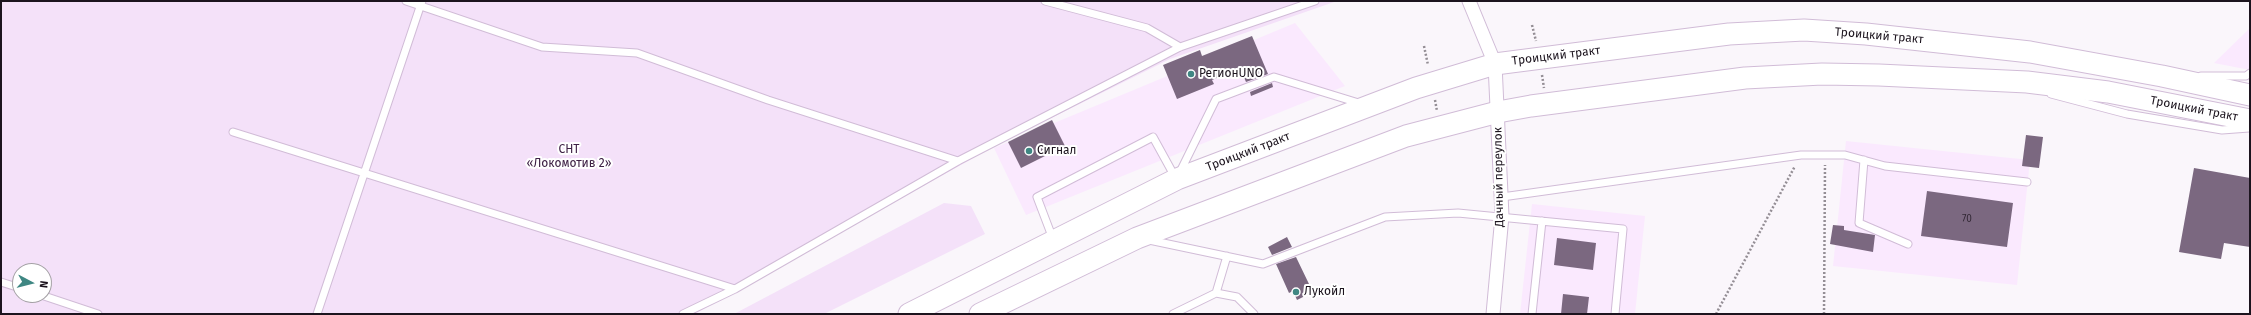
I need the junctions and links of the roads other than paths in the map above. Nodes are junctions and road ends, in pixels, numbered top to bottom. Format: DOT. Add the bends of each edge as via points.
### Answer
graph roads {
  1 [pos="406,1"];
  2 [pos="1045,1"];
  3 [pos="1315,1"];
  4 [pos="1469,1"];
  5 [pos="422,4"];
  6 [pos="1180,47"];
  7 [pos="1495,64"];
  8 [pos="2250,73"];
  9 [pos="2162,76"];
  10 [pos="1999,80"];
  11 [pos="2250,95"];
  12 [pos="1369,106"];
  13 [pos="1498,112"];
  14 [pos="2250,120"];
  15 [pos="2250,128"];
  16 [pos="233,132"];
  17 [pos="1864,160"];
  18 [pos="958,161"];
  19 [pos="364,173"];
  20 [pos="1176,179"];
  21 [pos="2027,182"];
  22 [pos="1502,198"];
  23 [pos="1502,216"];
  24 [pos="1542,221"];
  25 [pos="1137,238"];
  26 [pos="1054,241"];
  27 [pos="1908,244"];
  28 [pos="1227,256"];
  29 [pos="1,282"];
  30 [pos="12,285"];
  31 [pos="735,289"];
  32 [pos="1216,293"];
  33 [pos="52,299"];
  34 [pos="98,314"];
  35 [pos="317,314"];
  36 [pos="683,314"];
  37 [pos="909,314"];
  38 [pos="980,314"];
  39 [pos="1173,314"];
  40 [pos="1254,314"];
  41 [pos="1493,314"];
  42 [pos="1532,314"];
  43 [pos="1615,314"];
  1 -- 5 [label="lane"];
  2 -- 6 [label="lane" via="1148,28"];
  3 -- 6 [label="lane"];
  4 -- 7 [label="street, Дачный переулок"];
  5 -- 18 [label="lane" via="542,46 637,53 768,100"];
  5 -- 19 [label="lane"];
  6 -- 18 [label="lane"];
  7 -- 9 [label="main road, Троицкий тракт" via="1729,34 1804,30 1866,34 2030,52"];
  7 -- 12 [label="main road, Троицкий тракт" via="1416,88"];
  7 -- 13 [label="street, Дачный переулок"];
  8 -- 9 [label="lane" via="2246,76"];
  9 -- 11 [label="main road, Троицкий тракт"];
  10 -- 13 [label="main road, Троицкий тракт" via="1822,74 1745,78 1614,94"];
  10 -- 14 [label="main road, Троицкий тракт" via="2108,92"];
  10 -- 15 [label="lane" via="2127,114 2222,130"];
  12 -- 20 [label="main road, Троицкий тракт"];
  12 -- 20 [label="lane" via="1274,77 1216,99"];
  13 -- 22 [label="street, Дачный переулок"];
  13 -- 25 [label="main road, Троицкий тракт" via="1406,136"];
  16 -- 19 [label="lane"];
  17 -- 21 [label="lane" via="1885,166"];
  17 -- 22 [label="lane" via="1846,155 1801,155"];
  17 -- 27 [label="lane" via="1859,223"];
  18 -- 31 [label="lane"];
  19 -- 31 [label="lane"];
  19 -- 35 [label="lane"];
  20 -- 26 [label="main road, Троицкий тракт"];
  20 -- 26 [label="lane" via="1153,137 1037,197"];
  22 -- 23 [label="street, Дачный переулок"];
  23 -- 24 [label="lane"];
  23 -- 28 [label="lane" via="1458,213 1385,217 1263,264"];
  23 -- 41 [label="street, Дачный переулок"];
  24 -- 42 [label="lane"];
  24 -- 43 [label="lane" via="1623,229"];
  25 -- 28 [label="lane"];
  25 -- 38 [label="main road, Троицкий тракт"];
  26 -- 37 [label="main road, Троицкий тракт"];
  28 -- 32 [label="lane"];
  29 -- 30 [label="lane"];
  31 -- 36 [label="lane"];
  32 -- 39 [label="lane"];
  32 -- 40 [label="lane" via="1237,297"];
  33 -- 34 [label="lane"];
}
